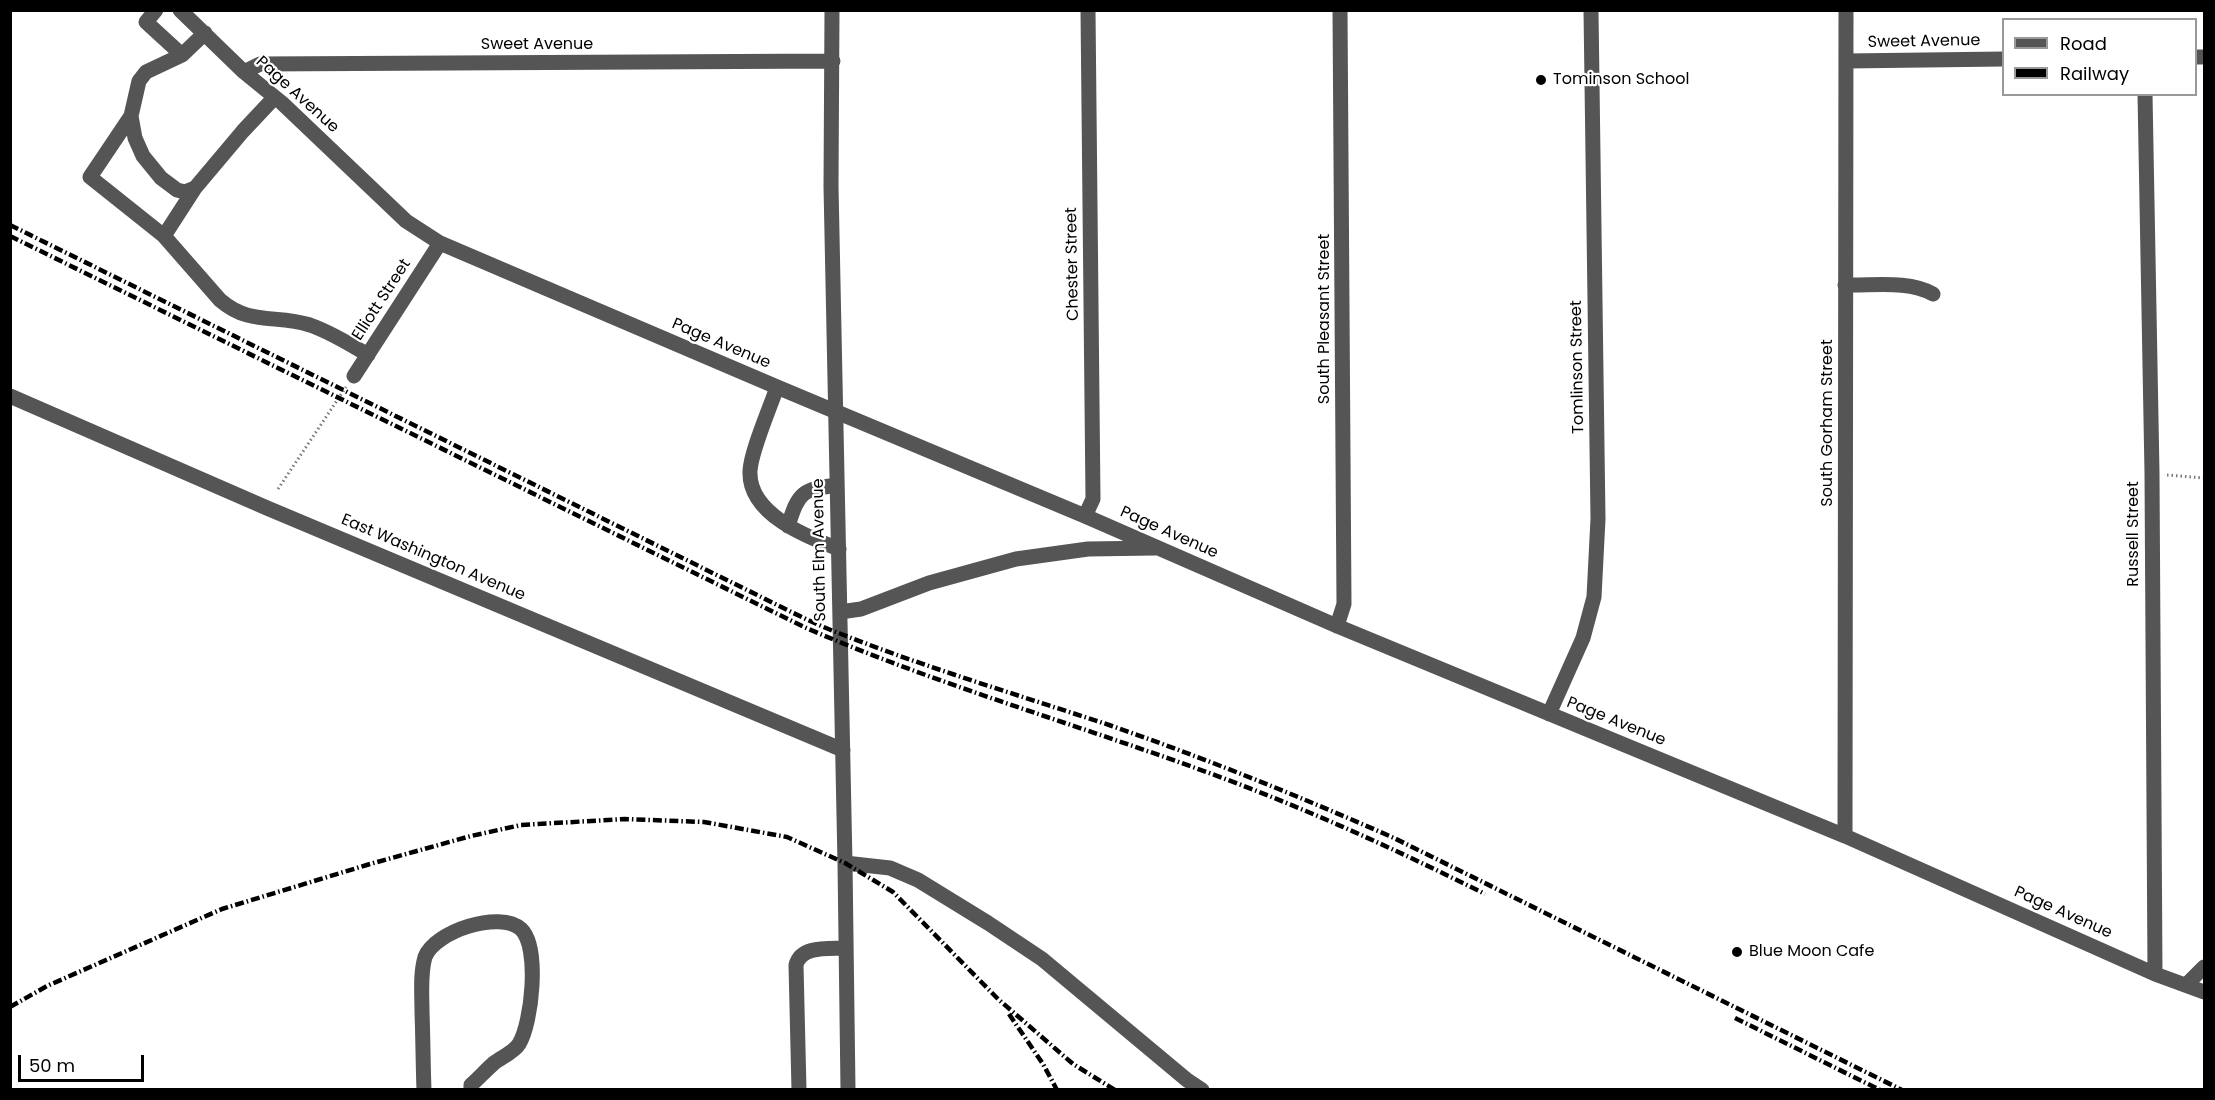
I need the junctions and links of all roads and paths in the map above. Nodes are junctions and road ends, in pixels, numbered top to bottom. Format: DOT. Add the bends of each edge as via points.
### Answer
graph roads {
  1 [pos="156,10"];
  2 [pos="180,10"];
  3 [pos="832,10"];
  4 [pos="1088,10"];
  5 [pos="1340,10"];
  6 [pos="1592,10"];
  7 [pos="1846,10"];
  8 [pos="205,33"];
  9 [pos="182,55"];
  10 [pos="2002,59"];
  11 [pos="833,61"];
  12 [pos="1846,61"];
  13 [pos="244,72"];
  14 [pos="2145,96"];
  15 [pos="274,98"];
  16 [pos="131,116"];
  17 [pos="195,188"];
  18 [pos="164,236"];
  19 [pos="440,243"];
  20 [pos="1845,285"];
  21 [pos="1933,294"];
  22 [pos="368,356"];
  23 [pos="354,376"];
  24 [pos="777,387"];
  25 [pos="10,396"];
  26 [pos="835,410"];
  27 [pos="2152,473"];
  28 [pos="2205,478"];
  29 [pos="837,485"];
  30 [pos="279,489"];
  31 [pos="1084,516"];
  32 [pos="788,526"];
  33 [pos="1160,548"];
  34 [pos="838,549"];
  35 [pos="840,612"];
  36 [pos="1337,626"];
  37 [pos="1549,714"];
  38 [pos="843,750"];
  39 [pos="1845,836"];
  40 [pos="845,862"];
  41 [pos="846,948"];
  42 [pos="2205,967"];
  43 [pos="2155,974"];
  44 [pos="2186,985"];
  45 [pos="2205,992"];
  46 [pos="424,1089"];
  47 [pos="471,1089"];
  48 [pos="799,1089"];
  49 [pos="848,1089"];
  50 [pos="1202,1089"];
  1 -- 9 [label="street" via="146,22"];
  2 -- 8 [label="street, Page Avenue"];
  3 -- 11 [label="street, South Elm Avenue"];
  4 -- 31 [label="street, Chester Street" via="1093,499"];
  5 -- 36 [label="street, South Pleasant Street" via="1344,604"];
  6 -- 37 [label="street, Tomlinson Street" via="1598,519 1594,597 1583,638"];
  7 -- 12 [label="street, South Gorham Street"];
  8 -- 9 [label="street"];
  8 -- 13 [label="street, Page Avenue"];
  9 -- 16 [label="street" via="146,72 139,81"];
  10 -- 12 [label="street, Sweet Avenue"];
  11 -- 13 [label="street, Sweet Avenue" via="260,64"];
  11 -- 26 [label="street, South Elm Avenue"];
  12 -- 20 [label="street, South Gorham Street"];
  13 -- 15 [label="street, Page Avenue"];
  14 -- 27 [label="street, Russell Street"];
  15 -- 17 [label="street"];
  15 -- 19 [label="street, Page Avenue" via="406,221"];
  16 -- 17 [label="street" via="143,156 161,178 177,190"];
  16 -- 18 [label="street" via="90,177"];
  17 -- 18 [label="street"];
  18 -- 22 [label="street" via="230,309 252,318 310,325"];
  19 -- 22 [label="street, Elliott Street"];
  19 -- 24 [label="street, Page Avenue"];
  20 -- 21 [label="street" via="1911,286"];
  20 -- 39 [label="street, South Gorham Street"];
  22 -- 23 [label="street, Elliott Street"];
  23 -- 30 [label="path"];
  24 -- 26 [label="street, Page Avenue"];
  24 -- 32 [label="street" via="750,471 756,496 766,510"];
  25 -- 38 [label="street, East Washington Avenue"];
  26 -- 29 [label="street, South Elm Avenue"];
  26 -- 31 [label="street, Page Avenue"];
  27 -- 28 [label="path"];
  27 -- 43 [label="street, Russell Street"];
  29 -- 32 [label="street" via="809,489 795,501"];
  29 -- 34 [label="street, South Elm Avenue"];
  31 -- 33 [label="street, Page Avenue"];
  32 -- 34 [label="street"];
  33 -- 35 [label="street" via="1088,549 1016,559 929,583 861,609"];
  33 -- 36 [label="street, Page Avenue"];
  34 -- 35 [label="street, South Elm Avenue"];
  35 -- 38 [label="street, South Elm Avenue"];
  36 -- 37 [label="street, Page Avenue"];
  37 -- 39 [label="street, Page Avenue"];
  38 -- 40 [label="street, South Elm Avenue"];
  39 -- 43 [label="street, Page Avenue"];
  40 -- 41 [label="street, South Elm Avenue"];
  40 -- 50 [label="street" via="890,868 918,880 988,923 1042,959"];
  41 -- 48 [label="street" via="806,951 798,957"];
  41 -- 49 [label="street, South Elm Avenue"];
  42 -- 44 [label="street"];
  43 -- 44 [label="street, Page Avenue"];
  44 -- 45 [label="street, Page Avenue"];
  46 -- 47 [label="street" via="422,981 426,956 453,931 508,922 522,930 531,953 531,1001 526,1029 518,1046"];
}
